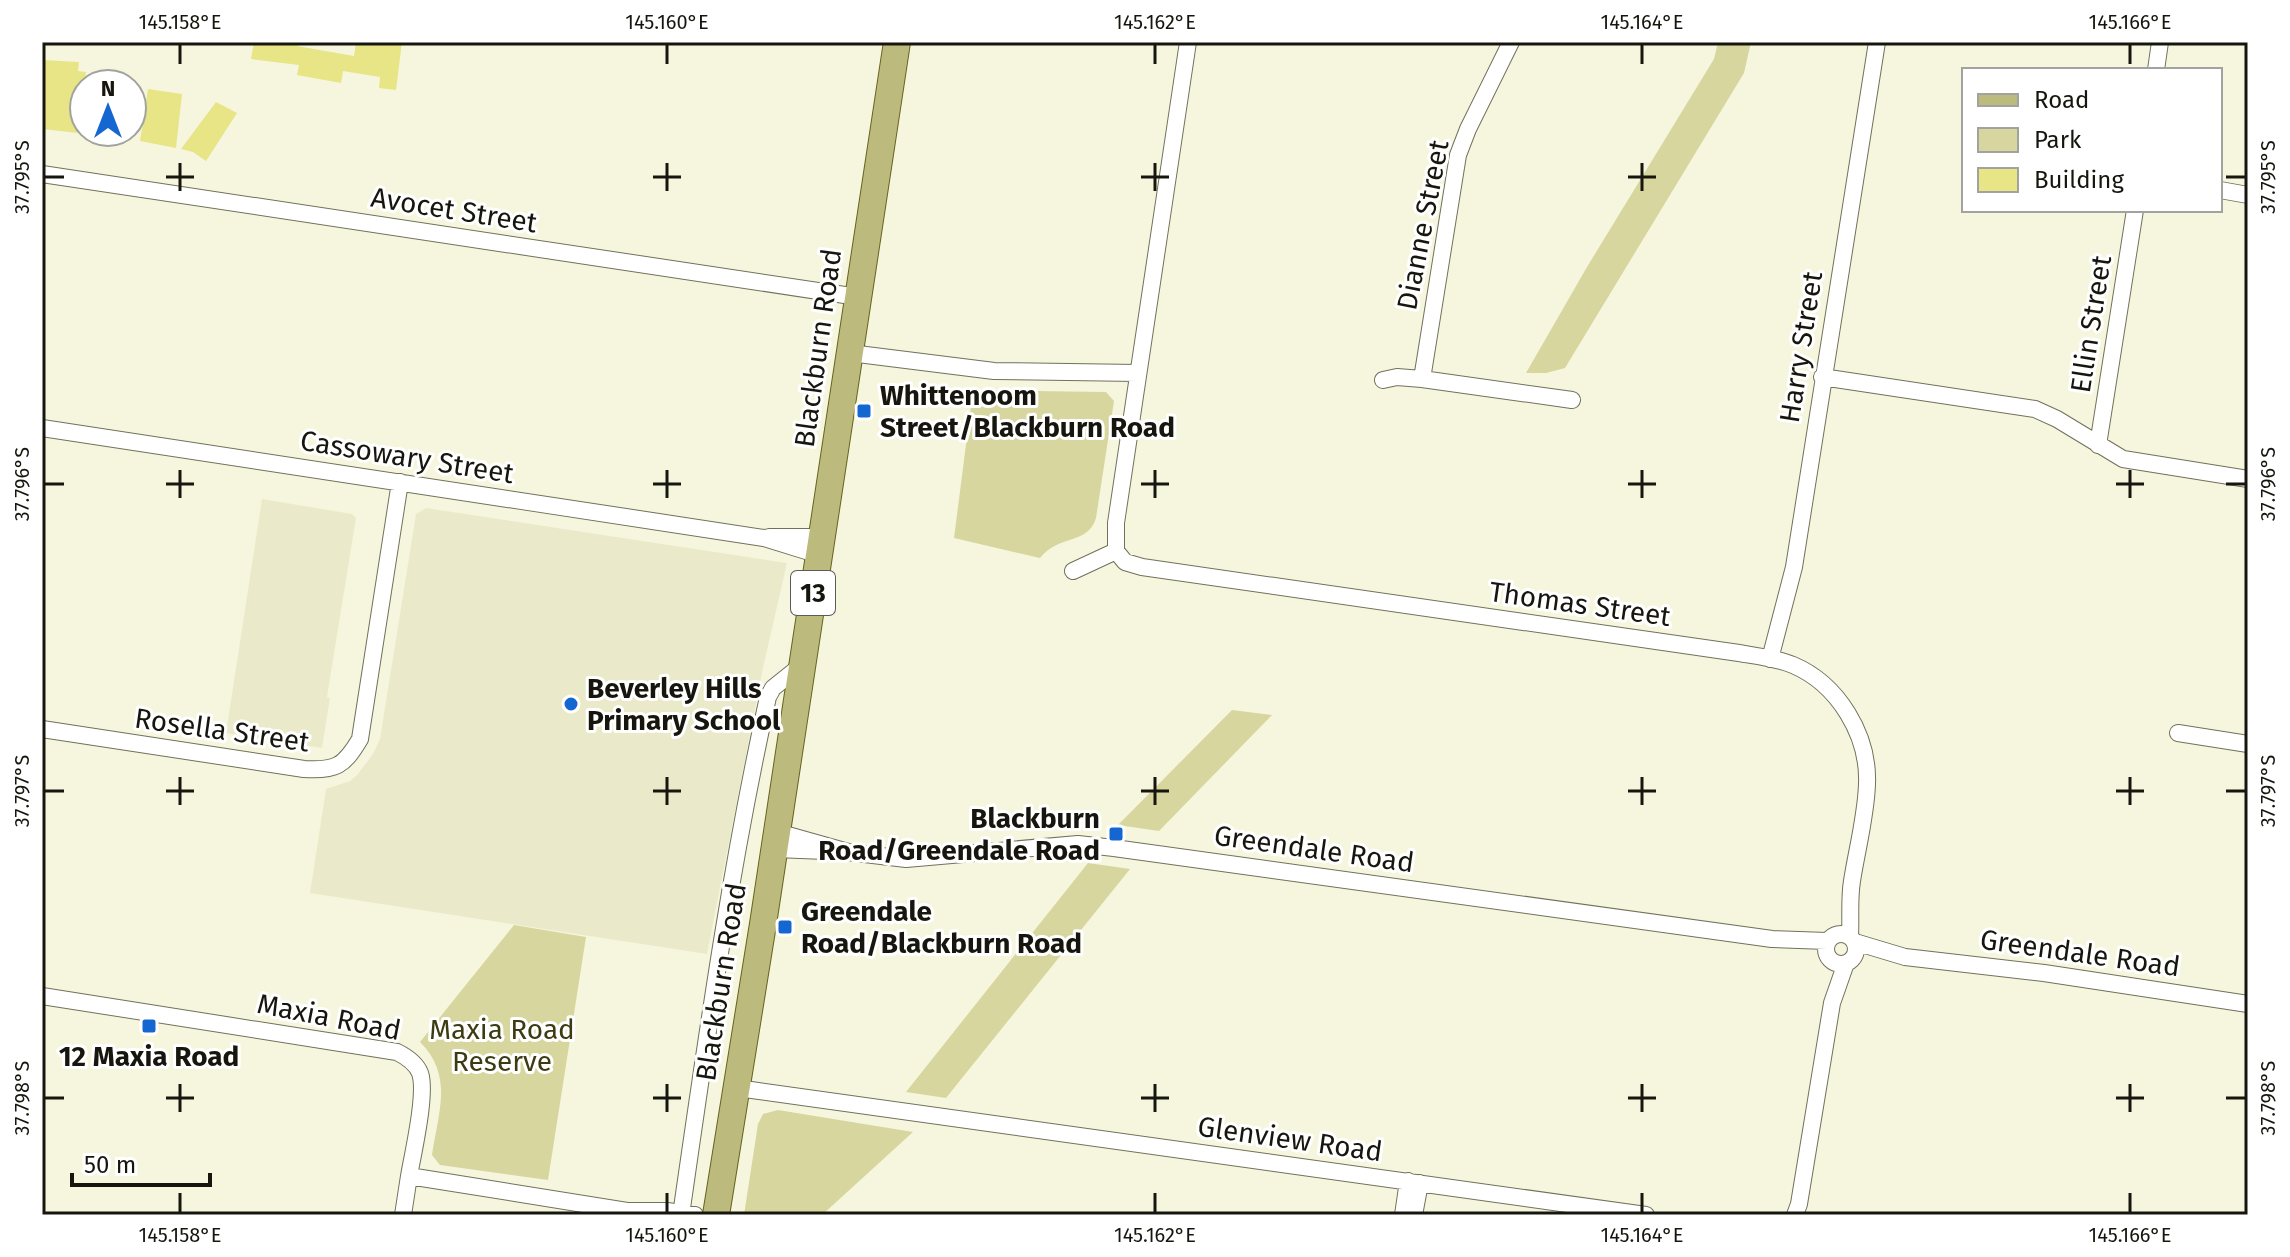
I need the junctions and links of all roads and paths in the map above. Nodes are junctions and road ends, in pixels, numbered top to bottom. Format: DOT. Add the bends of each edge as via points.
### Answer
graph roads {
  1 [pos="1188,42"];
  2 [pos="1511,42"];
  3 [pos="1877,42"];
  4 [pos="2160,42"];
  5 [pos="892,43"];
  6 [pos="2156,68"];
  7 [pos="42,174"];
  8 [pos="2222,190"];
  9 [pos="2248,195"];
  10 [pos="2135,212"];
  11 [pos="858,297"];
  12 [pos="850,353"];
  13 [pos="1138,373"];
  14 [pos="1822,377"];
  15 [pos="1422,379"];
  16 [pos="1383,380"];
  17 [pos="1572,400"];
  18 [pos="42,428"];
  19 [pos="2098,445"];
  20 [pos="2248,479"];
  21 [pos="400,482"];
  22 [pos="821,546"];
  23 [pos="1116,551"];
  24 [pos="1073,571"];
  25 [pos="1770,659"];
  26 [pos="803,663"];
  27 [pos="42,729"];
  28 [pos="2178,733"];
  29 [pos="2248,744"];
  30 [pos="776,840"];
  31 [pos="1837,944"];
  32 [pos="1905,957"];
  33 [pos="1848,962"];
  34 [pos="42,996"];
  35 [pos="1832,1003"];
  36 [pos="2248,1004"];
  37 [pos="737,1088"];
  38 [pos="409,1176"];
  39 [pos="1414,1182"];
  40 [pos="634,1213"];
  41 [pos="686,1214"];
  42 [pos="403,1215"];
  43 [pos="716,1215"];
  44 [pos="1403,1215"];
  45 [pos="1414,1215"];
  46 [pos="1646,1215"];
  47 [pos="1795,1215"];
  1 -- 13 [label="street"];
  2 -- 15 [label="street, Dianne Street" via="1458,155"];
  3 -- 14 [label="street, Harry Street"];
  4 -- 6 [label="street"];
  5 -- 11 [label="main road, Blackburn Road / 13"];
  7 -- 11 [label="street, Avocet Street"];
  8 -- 9 [label="street"];
  10 -- 19 [label="street, Ellin Street"];
  11 -- 12 [label="main road, Blackburn Road / 13"];
  12 -- 13 [label="street" via="994,371"];
  12 -- 22 [label="main road, Blackburn Road / 13"];
  13 -- 23 [label="street"];
  14 -- 19 [label="street" via="2035,409"];
  14 -- 25 [label="street, Harry Street" via="1794,567"];
  15 -- 16 [label="street"];
  15 -- 17 [label="street"];
  18 -- 21 [label="street, Cassowary Street"];
  19 -- 20 [label="street" via="2123,459"];
  21 -- 22 [label="street, Cassowary Street"];
  21 -- 27 [label="street, Rosella Street" via="360,739 348,760 329,770 304,769"];
  22 -- 26 [label="main road, Blackburn Road / 13"];
  23 -- 24 [label="street"];
  23 -- 25 [label="street, Thomas Street" via="1125,562 1142,567"];
  25 -- 31 [label="street, Thomas Street" via="1816,679 1842,705 1864,749 1867,780"];
  26 -- 30 [label="main road, Blackburn Road / 13"];
  26 -- 41 [label="street, Blackburn Road" via="768,697 749,781"];
  28 -- 29 [label="street"];
  30 -- 31 [label="street, Greendale Road" via="906,859 1065,845 1102,847"];
  30 -- 37 [label="main road, Blackburn Road / 13"];
  31 -- 32 [label="street, Greendale Road"];
  31 -- 33 [label="street, Greendale Road" via="1837,964"];
  31 -- 35 [label="street, Thomas Street"];
  32 -- 33 [label="street, Greendale Road"];
  32 -- 36 [label="street, Greendale Road"];
  33 -- 35 [label="street, Thomas Street"];
  34 -- 38 [label="street, Maxia Road" via="405,1056 417,1067 422,1087"];
  35 -- 47 [label="street, Thomas Street"];
  37 -- 39 [label="street, Glenview Road"];
  37 -- 43 [label="main road, Blackburn Road / 13"];
  38 -- 40 [label="street"];
  38 -- 42 [label="street"];
  39 -- 44 [label="street"];
  39 -- 45 [label="street"];
  39 -- 46 [label="street, Glenview Road"];
  40 -- 41 [label="street"];
}
